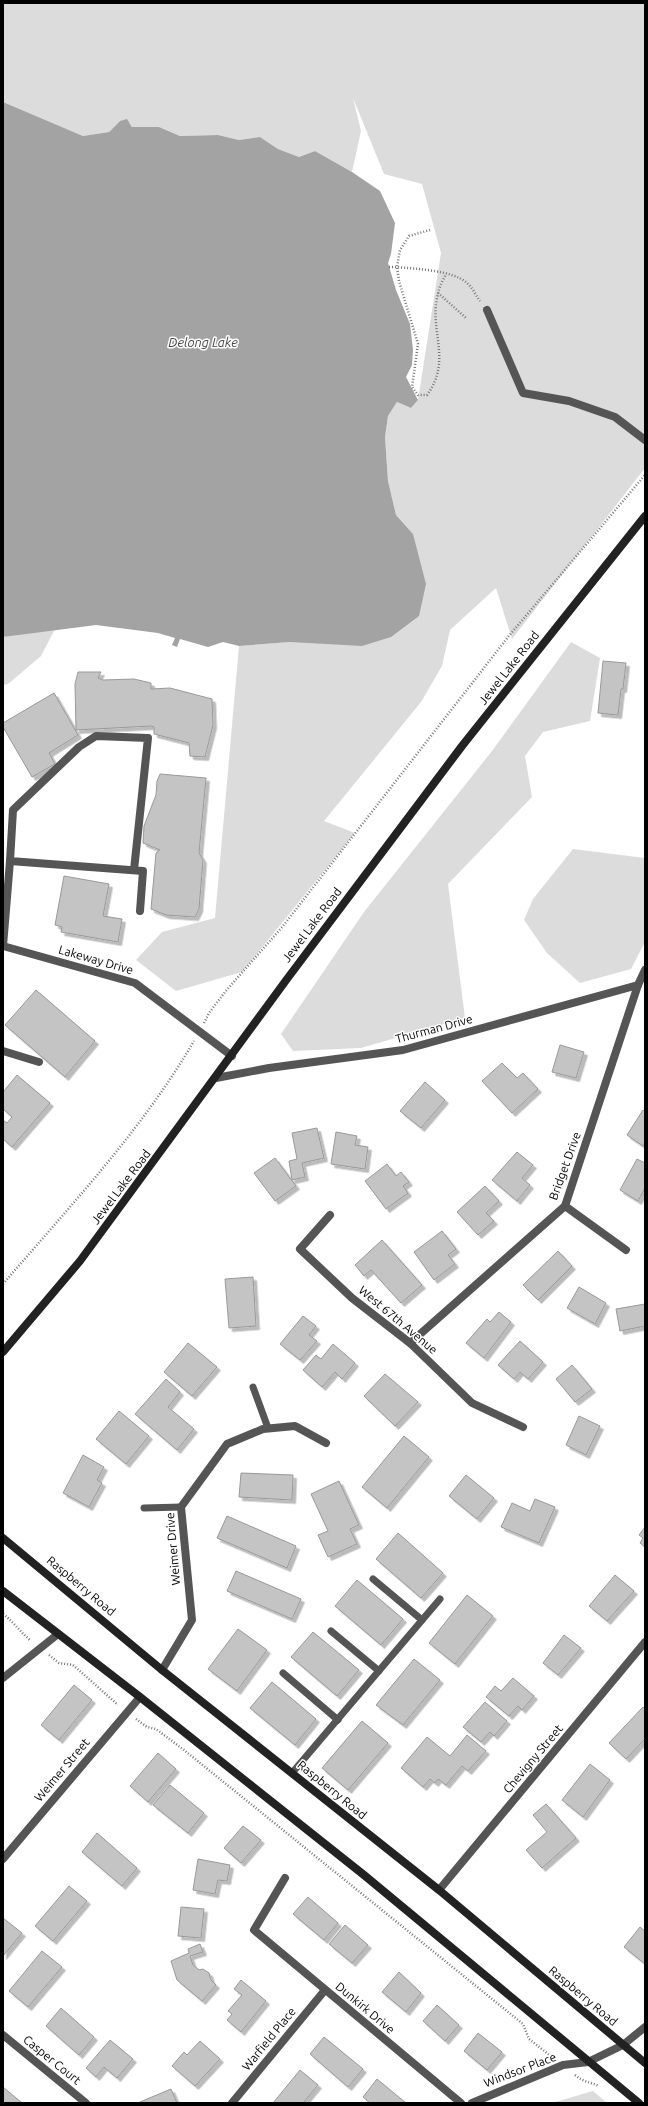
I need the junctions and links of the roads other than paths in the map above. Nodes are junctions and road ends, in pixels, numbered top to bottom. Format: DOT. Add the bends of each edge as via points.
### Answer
graph roads {
  1 [pos="487,310"];
  2 [pos="645,440"];
  3 [pos="645,516"];
  4 [pos="10,861"];
  5 [pos="134,870"];
  6 [pos="140,911"];
  7 [pos="3,946"];
  8 [pos="645,970"];
  9 [pos="638,985"];
  10 [pos="3,1051"];
  11 [pos="232,1056"];
  12 [pos="39,1062"];
  13 [pos="216,1078"];
  14 [pos="566,1206"];
  15 [pos="330,1215"];
  16 [pos="626,1250"];
  17 [pos="410,1343"];
  18 [pos="3,1352"];
  19 [pos="253,1387"];
  20 [pos="523,1427"];
  21 [pos="268,1428"];
  22 [pos="326,1443"];
  23 [pos="181,1507"];
  24 [pos="144,1508"];
  25 [pos="3,1538"];
  26 [pos="373,1579"];
  27 [pos="3,1591"];
  28 [pos="440,1599"];
  29 [pos="422,1620"];
  30 [pos="331,1631"];
  31 [pos="58,1634"];
  32 [pos="645,1642"];
  33 [pos="162,1670"];
  34 [pos="379,1671"];
  35 [pos="284,1674"];
  36 [pos="3,1678"];
  37 [pos="140,1696"];
  38 [pos="338,1720"];
  39 [pos="292,1773"];
  40 [pos="3,1859"];
  41 [pos="285,1878"];
  42 [pos="439,1890"];
  43 [pos="325,1990"];
  44 [pos="645,2027"];
  45 [pos="3,2035"];
  46 [pos="623,2045"];
  47 [pos="588,2062"];
  48 [pos="645,2063"];
  49 [pos="86,2103"];
  50 [pos="232,2103"];
  51 [pos="461,2103"];
  52 [pos="472,2103"];
  53 [pos="639,2103"];
  1 -- 2 [label="street" via="523,393 569,401 615,416"];
  3 -- 11 [label="main road, Jewel Lake Road" via="462,746"];
  4 -- 5 [label="street"];
  4 -- 5 [label="street" via="13,810 79,747 96,736 148,738"];
  4 -- 7 [label="street"];
  5 -- 6 [label="street" via="143,872"];
  7 -- 11 [label="street, Lakeway Drive" via="135,983"];
  8 -- 9 [label="street"];
  9 -- 13 [label="street, Thurman Drive" via="403,1050 269,1068"];
  9 -- 14 [label="street, Bridget Drive"];
  10 -- 12 [label="street"];
  11 -- 13 [label="main road, Jewel Lake Road"];
  13 -- 18 [label="main road, Jewel Lake Road" via="80,1261"];
  14 -- 16 [label="street"];
  14 -- 17 [label="street, Bridget Drive"];
  15 -- 17 [label="street, West 67th Avenue" via="300,1249 352,1298"];
  17 -- 20 [label="street, West 67th Avenue" via="472,1403"];
  19 -- 21 [label="lane"];
  21 -- 22 [label="street, Weimer Drive" via="295,1426"];
  21 -- 23 [label="street, Weimer Drive" via="227,1444"];
  23 -- 24 [label="lane"];
  23 -- 33 [label="street, Weimer Drive" via="192,1620"];
  25 -- 33 [label="main road, Raspberry Road"];
  26 -- 29 [label="lane"];
  27 -- 31 [label="main road"];
  28 -- 29 [label="lane"];
  29 -- 34 [label="lane"];
  30 -- 34 [label="lane"];
  31 -- 36 [label="street"];
  31 -- 37 [label="main road"];
  32 -- 42 [label="street, Chevigny Street"];
  33 -- 39 [label="main road, Raspberry Road"];
  34 -- 38 [label="lane"];
  35 -- 38 [label="lane"];
  37 -- 40 [label="street, Weimer Street"];
  37 -- 47 [label="main road" via="364,1875"];
  38 -- 39 [label="lane"];
  39 -- 42 [label="main road, Raspberry Road"];
  41 -- 43 [label="street, Dunkirk Drive" via="254,1930"];
  42 -- 46 [label="main road, Raspberry Road"];
  43 -- 50 [label="street, Warfield Place"];
  43 -- 51 [label="street, Dunkirk Drive"];
  44 -- 46 [label="street, Windsor Place"];
  45 -- 49 [label="street, Casper Court"];
  46 -- 47 [label="street, Windsor Place"];
  46 -- 48 [label="main road, Raspberry Road"];
  47 -- 52 [label="street, Windsor Place" via="563,2066"];
  47 -- 53 [label="main road"];
}
